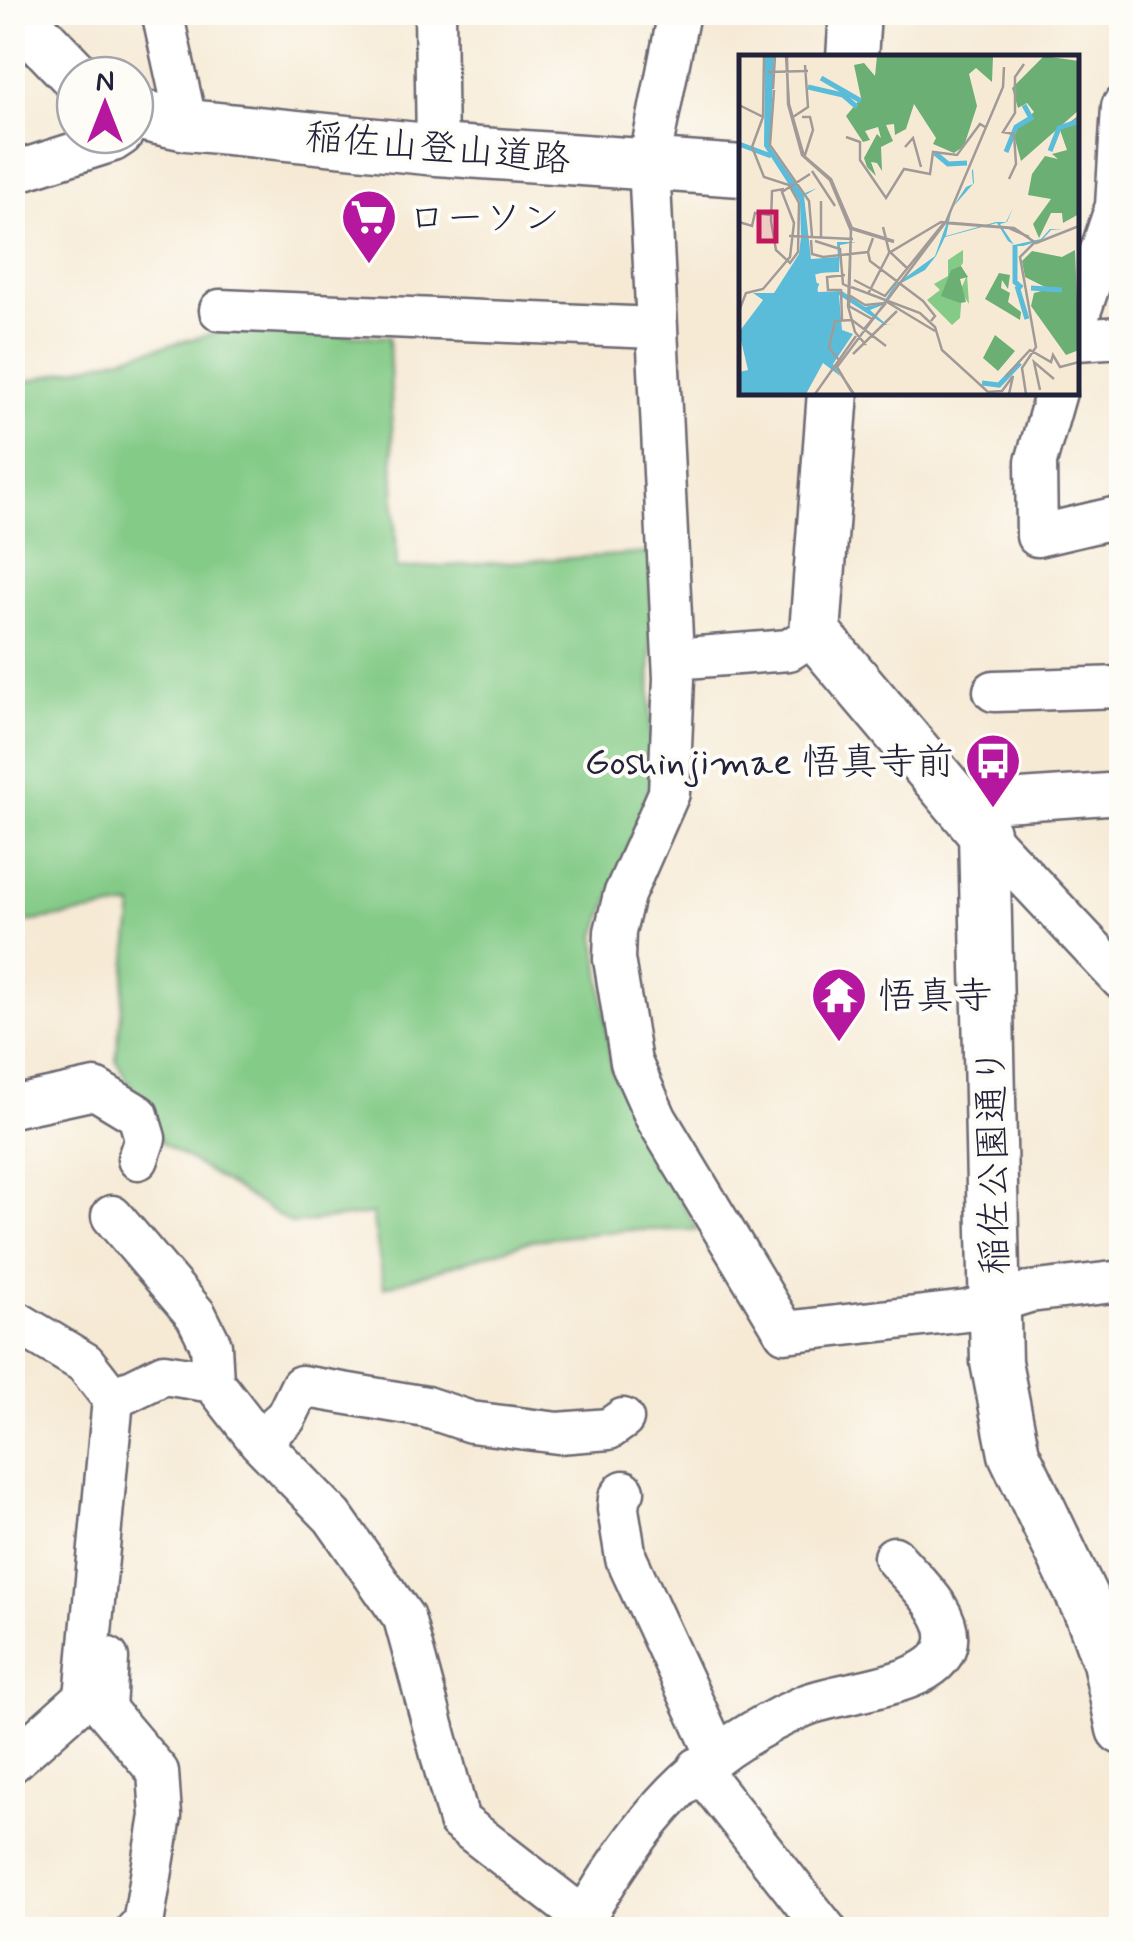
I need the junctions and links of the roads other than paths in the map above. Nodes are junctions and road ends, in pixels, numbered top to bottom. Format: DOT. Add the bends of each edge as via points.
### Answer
graph roads {
  1 [pos="162,12"];
  2 [pos="435,12"];
  3 [pos="679,12"];
  4 [pos="854,12"];
  5 [pos="12,18"];
  6 [pos="56,55"];
  7 [pos="852,55"];
  8 [pos="1122,107"];
  9 [pos="155,123"];
  10 [pos="187,126"];
  11 [pos="437,150"];
  12 [pos="69,155"];
  13 [pos="649,163"];
  14 [pos="739,171"];
  15 [pos="12,173"];
  16 [pos="220,310"];
  17 [pos="1079,315"];
  18 [pos="656,328"];
  19 [pos="1122,337"];
  20 [pos="1079,340"];
  21 [pos="833,395"];
  22 [pos="1055,395"];
  23 [pos="1122,516"];
  24 [pos="815,633"];
  25 [pos="673,659"];
  26 [pos="1122,687"];
  27 [pos="994,691"];
  28 [pos="1122,793"];
  29 [pos="972,818"];
  30 [pos="1122,980"];
  31 [pos="12,1107"];
  32 [pos="138,1159"];
  33 [pos="112,1216"];
  34 [pos="1122,1281"];
  35 [pos="996,1301"];
  36 [pos="12,1319"];
  37 [pos="213,1382"];
  38 [pos="113,1399"];
  39 [pos="623,1419"];
  40 [pos="259,1441"];
  41 [pos="624,1492"];
  42 [pos="894,1557"];
  43 [pos="94,1599"];
  44 [pos="1122,1730"];
  45 [pos="708,1761"];
  46 [pos="12,1762"];
  47 [pos="588,1924"];
  48 [pos="136,1930"];
  49 [pos="826,1930"];
  1 -- 10 [label="street"];
  2 -- 11 [label="street"];
  3 -- 13 [label="street"];
  4 -- 7 [label="street"];
  5 -- 6 [label="street"];
  8 -- 17 [label="street" via="1116,206"];
  9 -- 10 [label="street, 稲佐山登山道路"];
  10 -- 11 [label="street, 稲佐山登山道路"];
  11 -- 13 [label="street, 稲佐山登山道路"];
  12 -- 15 [label="street"];
  13 -- 14 [label="street, 稲佐山登山道路"];
  13 -- 18 [label="street"];
  16 -- 18 [label="street"];
  18 -- 25 [label="street"];
  19 -- 20 [label="street"];
  21 -- 24 [label="street"];
  22 -- 23 [label="street" via="1036,462 1037,536"];
  24 -- 25 [label="street" via="789,650"];
  24 -- 29 [label="street"];
  25 -- 35 [label="street" via="668,793 614,932 631,1062 656,1118 784,1332 967,1312"];
  26 -- 27 [label="street"];
  28 -- 29 [label="street"];
  29 -- 30 [label="street"];
  29 -- 35 [label="street, 稲佐公園通り"];
  31 -- 32 [label="street" via="95,1089 138,1115 145,1138"];
  33 -- 37 [label="street" via="196,1315 211,1345"];
  34 -- 35 [label="street"];
  35 -- 44 [label="street, 稲佐公園通り" via="996,1362 1014,1454 1091,1615"];
  36 -- 38 [label="street" via="86,1363"];
  37 -- 38 [label="street" via="164,1374"];
  37 -- 40 [label="street"];
  38 -- 43 [label="street"];
  39 -- 40 [label="street" via="609,1429 558,1433 470,1422 426,1407 301,1386 286,1417"];
  40 -- 47 [label="street" via="332,1517 404,1618 459,1821"];
  41 -- 45 [label="street" via="618,1509 626,1558"];
  42 -- 45 [label="street" via="945,1621 946,1648 936,1663 900,1682 804,1705"];
  43 -- 46 [label="street" via="85,1697"];
  43 -- 48 [label="street" via="111,1602 106,1709 158,1772 161,1816 143,1924"];
  45 -- 47 [label="street" via="626,1849"];
  45 -- 49 [label="street"];
}
